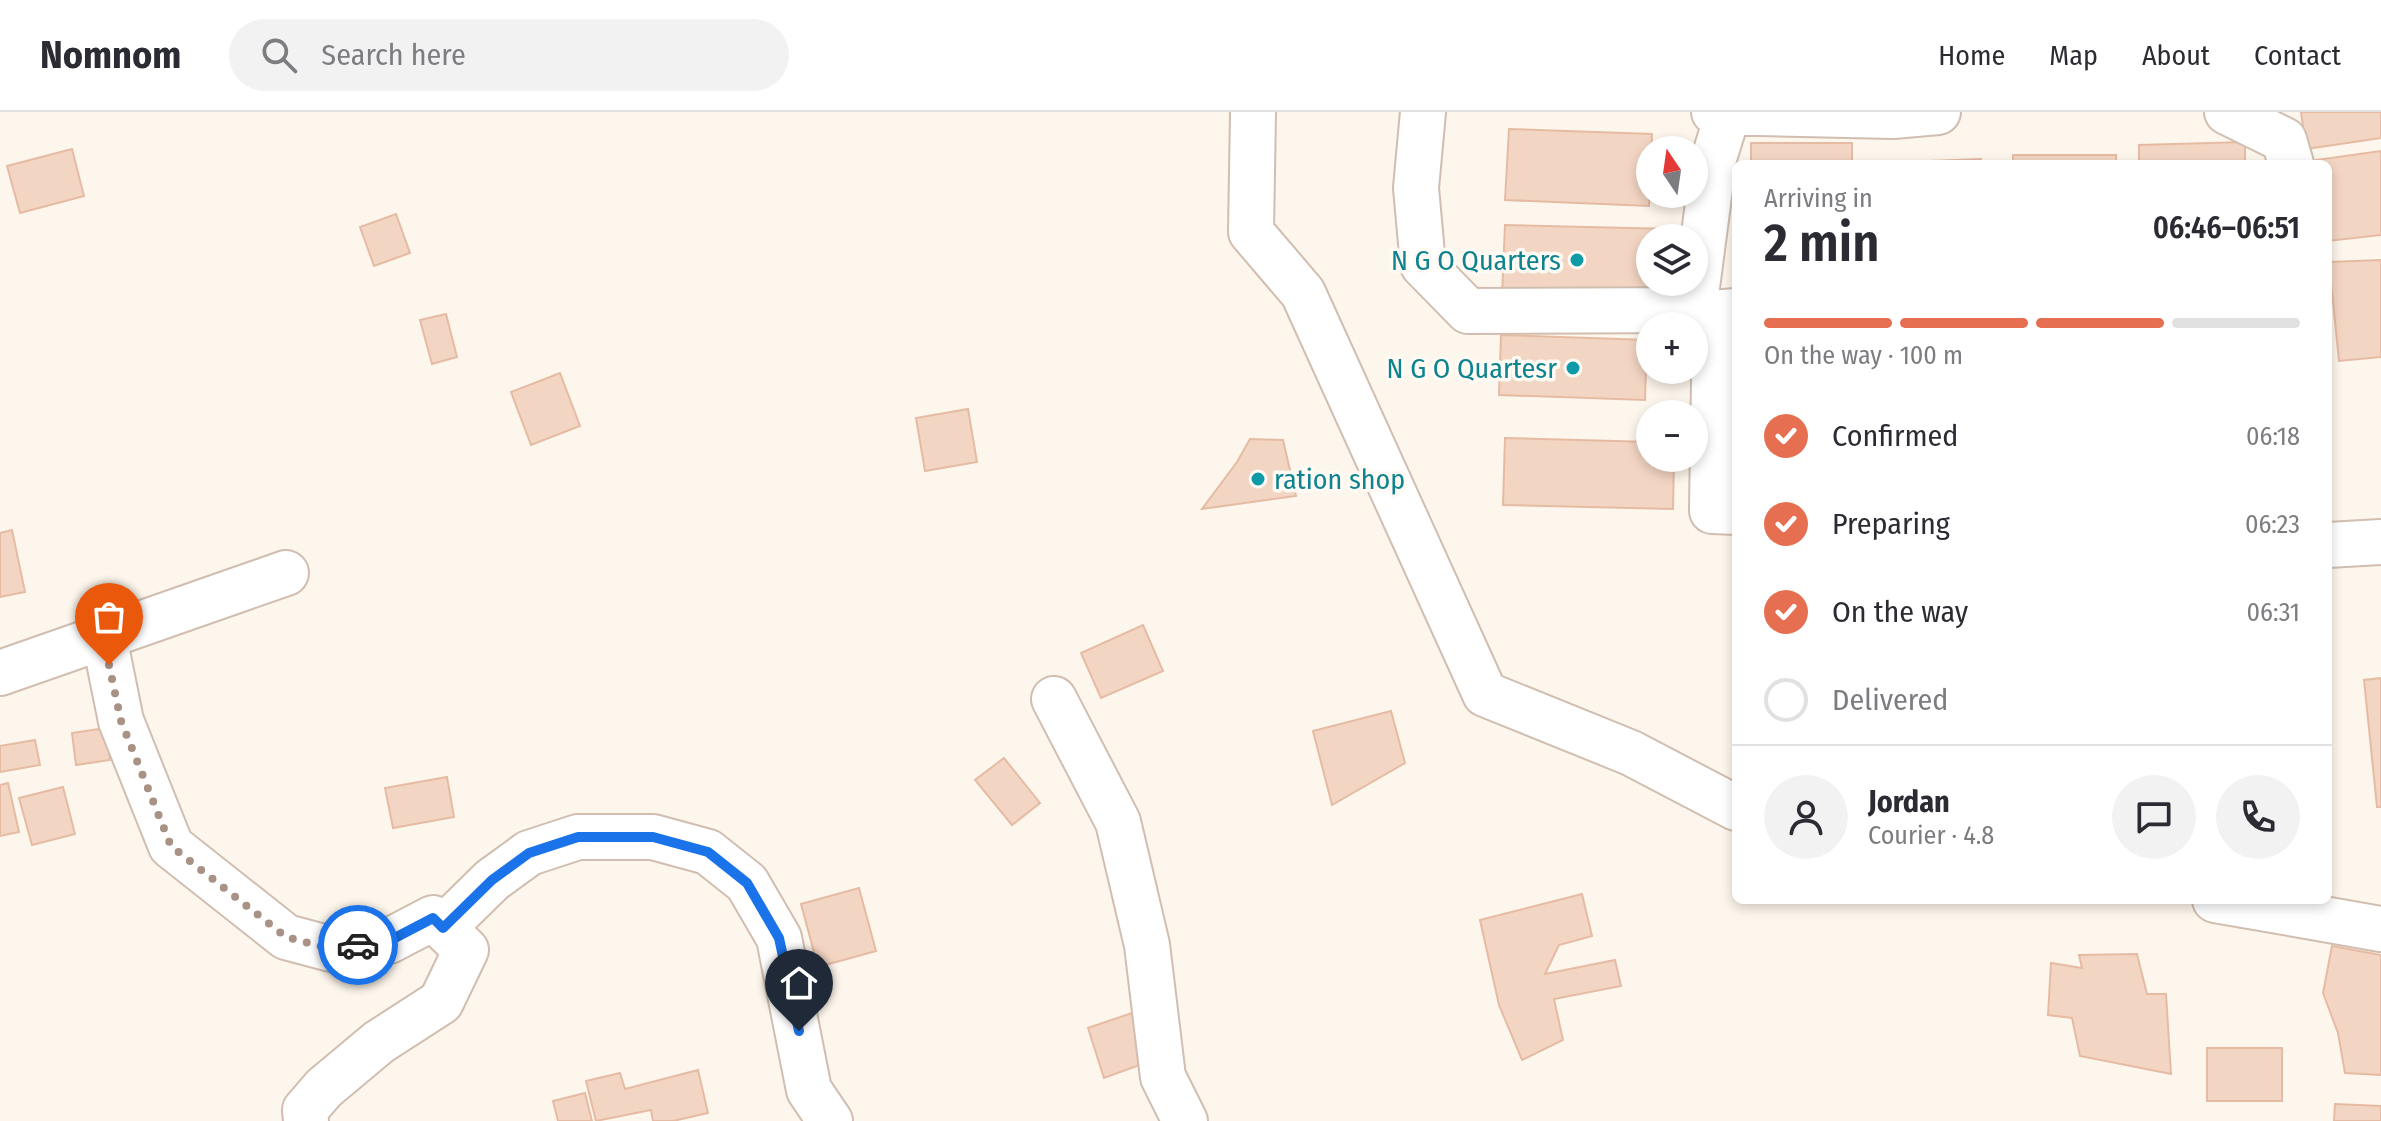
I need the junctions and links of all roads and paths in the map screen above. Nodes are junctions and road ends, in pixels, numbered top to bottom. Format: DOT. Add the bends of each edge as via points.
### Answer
graph roads {
  1 [pos="1253,112"];
  2 [pos="1423,112"];
  3 [pos="1938,112"];
  4 [pos="2227,112"];
  5 [pos="1721,113"];
  6 [pos="2290,160"];
  7 [pos="1715,311"];
  8 [pos="1732,512"];
  9 [pos="2381,542"];
  10 [pos="2332,545"];
  11 [pos="286,573"];
  12 [pos="104,637"];
  13 [pos="0,673"];
  14 [pos="1054,699"];
  15 [pos="1732,806"];
  16 [pos="2238,904"];
  17 [pos="443,928"];
  18 [pos="2381,929"];
  19 [pos="306,1121"];
  20 [pos="830,1121"];
  21 [pos="1185,1121"];
  1 -- 15 [label="street" via="1251,232 1303,293 1485,694 1631,753"];
  2 -- 7 [label="street" via="1416,188 1423,265 1468,311"];
  3 -- 5 [label="street"];
  4 -- 6 [label="street" via="2284,140"];
  5 -- 7 [label="street" via="1714,158"];
  7 -- 8 [label="street" via="1712,511"];
  9 -- 10 [label="street"];
  11 -- 12 [label="street"];
  12 -- 13 [label="street"];
  12 -- 17 [label="street" via="121,721 171,846 286,937 331,949 389,941 433,918"];
  14 -- 21 [label="street" via="1118,822 1147,945 1163,1077"];
  16 -- 18 [label="street"];
  17 -- 19 [label="street" via="466,950 441,1002 379,1042 324,1088 305,1110"];
  17 -- 20 [label="street" via="529,853 578,837 653,837 708,852 747,883 779,938 809,1090"];
}
